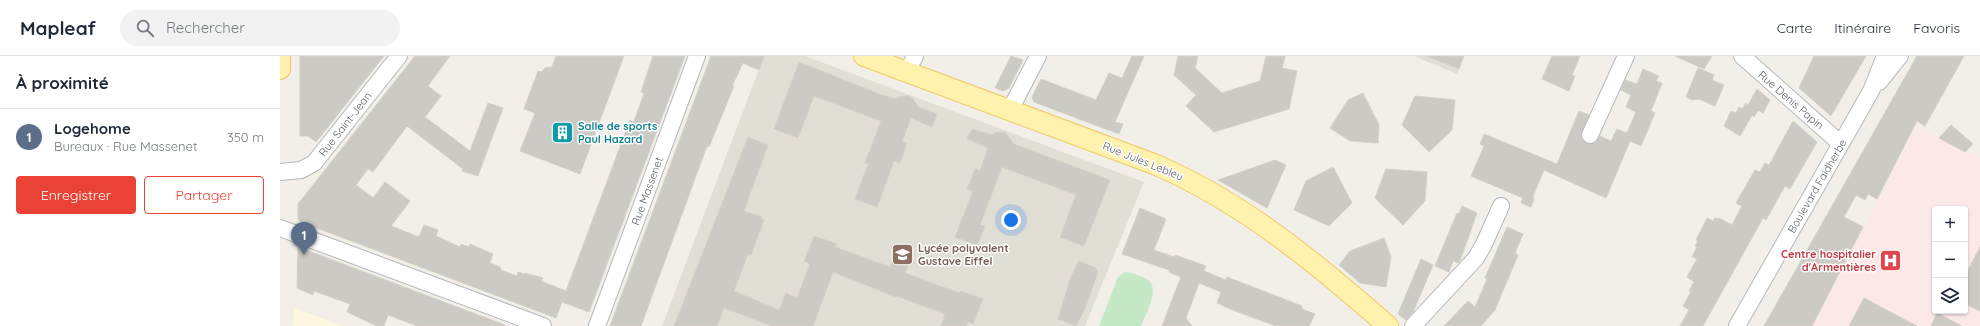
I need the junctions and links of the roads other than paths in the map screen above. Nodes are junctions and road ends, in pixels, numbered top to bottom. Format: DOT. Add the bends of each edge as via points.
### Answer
graph roads {
  1 [pos="280,56"];
  2 [pos="399,56"];
  3 [pos="698,56"];
  4 [pos="864,56"];
  5 [pos="1038,56"];
  6 [pos="1626,56"];
  7 [pos="1742,56"];
  8 [pos="1885,56"];
  9 [pos="1900,56"];
  10 [pos="911,64"];
  11 [pos="280,69"];
  12 [pos="1871,91"];
  13 [pos="1010,110"];
  14 [pos="1590,135"];
  15 [pos="1841,144"];
  16 [pos="280,172"];
  17 [pos="1501,206"];
  18 [pos="280,228"];
  19 [pos="1738,325"];
  20 [pos="543,326"];
  21 [pos="597,326"];
  22 [pos="1388,326"];
  23 [pos="1413,326"];
  1 -- 11 [label="main road"];
  2 -- 16 [label="street, Rue Saint-Jean" via="314,163 301,170"];
  3 -- 21 [label="street, Rue Massenet"];
  4 -- 10 [label="main road, Rue Jules Lebleu"];
  5 -- 13 [label="street"];
  6 -- 14 [label="street"];
  7 -- 15 [label="street, Rue Denis Papin"];
  8 -- 12 [label="street, Boulevard Faidherbe"];
  9 -- 12 [label="street, Boulevard Faidherbe"];
  10 -- 13 [label="main road, Rue Jules Lebleu"];
  12 -- 15 [label="street, Boulevard Faidherbe"];
  13 -- 22 [label="main road, Rue Jules Lebleu" via="1154,164 1216,194 1303,253"];
  15 -- 19 [label="street, Boulevard Faidherbe"];
  17 -- 23 [label="street" via="1476,258"];
  18 -- 20 [label="street"];
}
